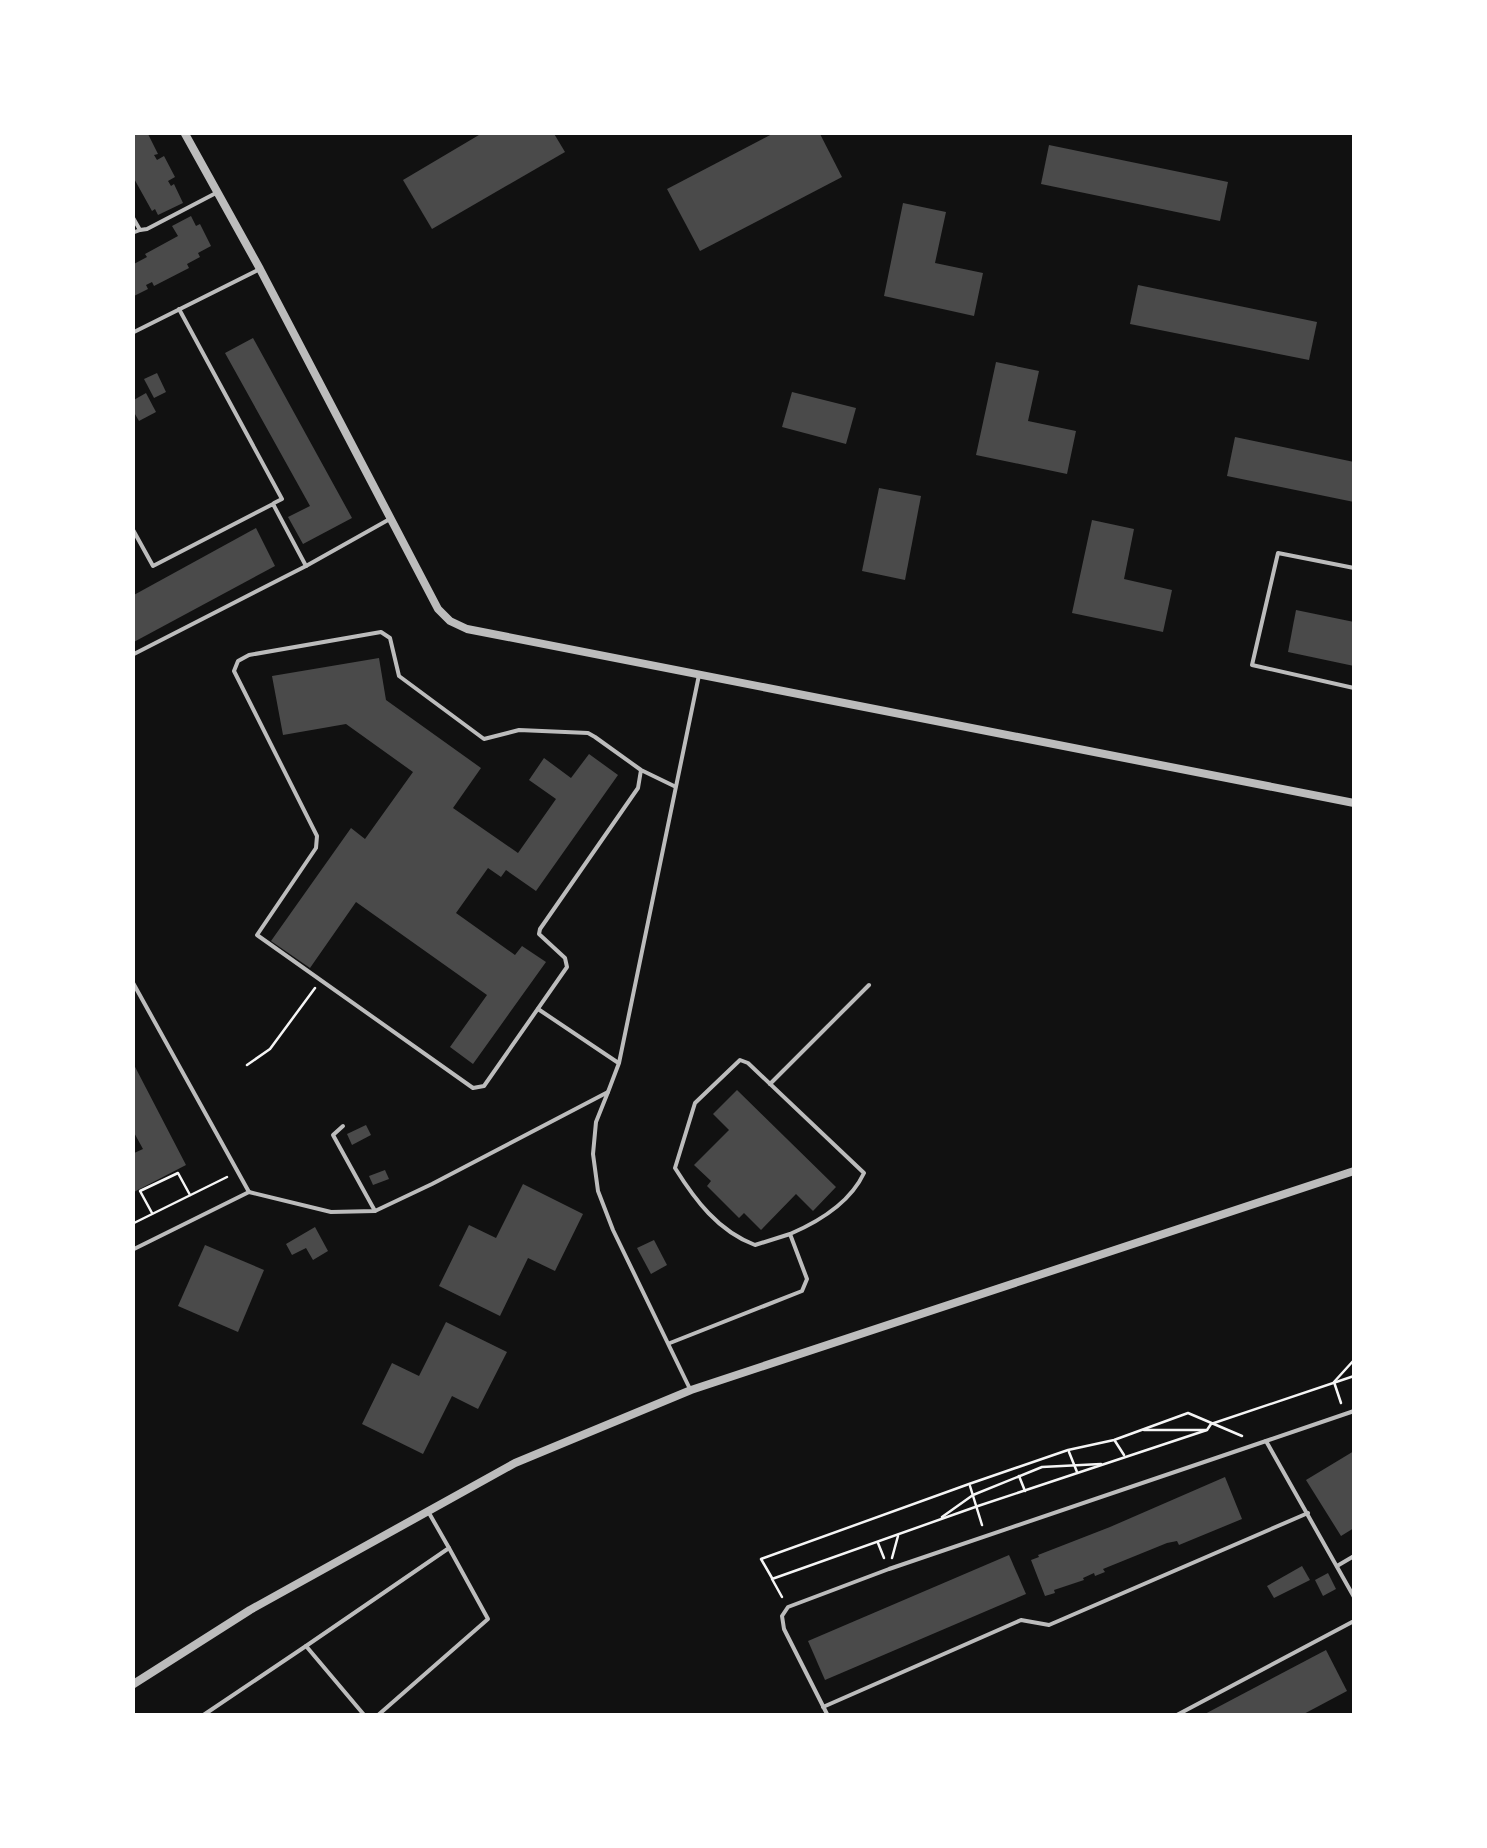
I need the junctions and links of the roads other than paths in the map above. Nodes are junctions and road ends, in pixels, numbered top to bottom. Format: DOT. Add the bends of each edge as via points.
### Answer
graph roads {
  1 [pos="184,132"];
  2 [pos="216,193"];
  3 [pos="132,216"];
  4 [pos="140,230"];
  5 [pos="132,233"];
  6 [pos="260,269"];
  7 [pos="178,309"];
  8 [pos="132,333"];
  9 [pos="272,504"];
  10 [pos="392,517"];
  11 [pos="132,528"];
  12 [pos="306,566"];
  13 [pos="1354,568"];
  14 [pos="132,655"];
  15 [pos="699,675"];
  16 [pos="1354,688"];
  17 [pos="641,770"];
  18 [pos="674,786"];
  19 [pos="1354,803"];
  20 [pos="132,981"];
  21 [pos="869,985"];
  22 [pos="538,1009"];
  23 [pos="619,1063"];
  24 [pos="770,1084"];
  25 [pos="608,1092"];
  26 [pos="343,1126"];
  27 [pos="1354,1171"];
  28 [pos="249,1192"];
  29 [pos="375,1211"];
  30 [pos="790,1234"];
  31 [pos="132,1250"];
  32 [pos="670,1343"];
  33 [pos="691,1390"];
  34 [pos="1354,1411"];
  35 [pos="1263,1442"];
  36 [pos="428,1511"];
  37 [pos="1308,1513"];
  38 [pos="449,1548"];
  39 [pos="1354,1556"];
  40 [pos="1337,1566"];
  41 [pos="1354,1596"];
  42 [pos="1354,1621"];
  43 [pos="306,1646"];
  44 [pos="132,1685"];
  45 [pos="823,1707"];
  46 [pos="202,1716"];
  47 [pos="365,1716"];
  48 [pos="378,1716"];
  49 [pos="828,1716"];
  50 [pos="1175,1716"];
  1 -- 2 [label="street"];
  2 -- 4 [label="lane"];
  2 -- 6 [label="street"];
  3 -- 4 [label="lane"];
  4 -- 5 [label="lane"];
  6 -- 7 [label="lane"];
  6 -- 10 [label="street"];
  7 -- 8 [label="lane"];
  7 -- 9 [label="lane" via="282,500"];
  9 -- 11 [label="lane" via="153,566"];
  9 -- 12 [label="lane"];
  10 -- 12 [label="lane"];
  10 -- 15 [label="street" via="450,621"];
  12 -- 14 [label="lane"];
  13 -- 16 [label="lane" via="1278,553 1252,665"];
  15 -- 18 [label="lane"];
  15 -- 19 [label="street"];
  17 -- 18 [label="lane"];
  17 -- 22 [label="lane" via="638,788 540,928 542,940 568,962"];
  17 -- 22 [label="lane" via="588,734 519,730 484,739 399,676 390,638 382,632 249,655 234,671 317,836 316,848 257,935 480,1089"];
  18 -- 23 [label="lane"];
  20 -- 28 [label="lane"];
  21 -- 24 [label="lane"];
  22 -- 23 [label="lane"];
  23 -- 25 [label="lane"];
  24 -- 30 [label="lane" via="864,1173 821,1220"];
  24 -- 30 [label="lane" via="748,1063 735,1062 695,1103 674,1164 724,1229 755,1245"];
  25 -- 29 [label="lane"];
  25 -- 32 [label="lane" via="592,1154 598,1191"];
  26 -- 29 [label="lane" via="333,1135"];
  27 -- 33 [label="street"];
  28 -- 29 [label="lane" via="331,1212"];
  28 -- 31 [label="lane"];
  30 -- 32 [label="lane" via="807,1280 802,1291"];
  32 -- 33 [label="lane"];
  33 -- 36 [label="street" via="516,1463"];
  34 -- 35 [label="lane"];
  35 -- 37 [label="lane"];
  35 -- 45 [label="lane" via="788,1607 784,1629"];
  36 -- 38 [label="lane"];
  36 -- 44 [label="street"];
  37 -- 40 [label="lane"];
  37 -- 45 [label="lane" via="1049,1625 1021,1620"];
  38 -- 43 [label="lane"];
  38 -- 48 [label="lane" via="488,1619"];
  39 -- 40 [label="lane"];
  40 -- 41 [label="lane"];
  42 -- 50 [label="lane"];
  43 -- 46 [label="lane"];
  43 -- 47 [label="lane"];
  45 -- 49 [label="lane"];
}
